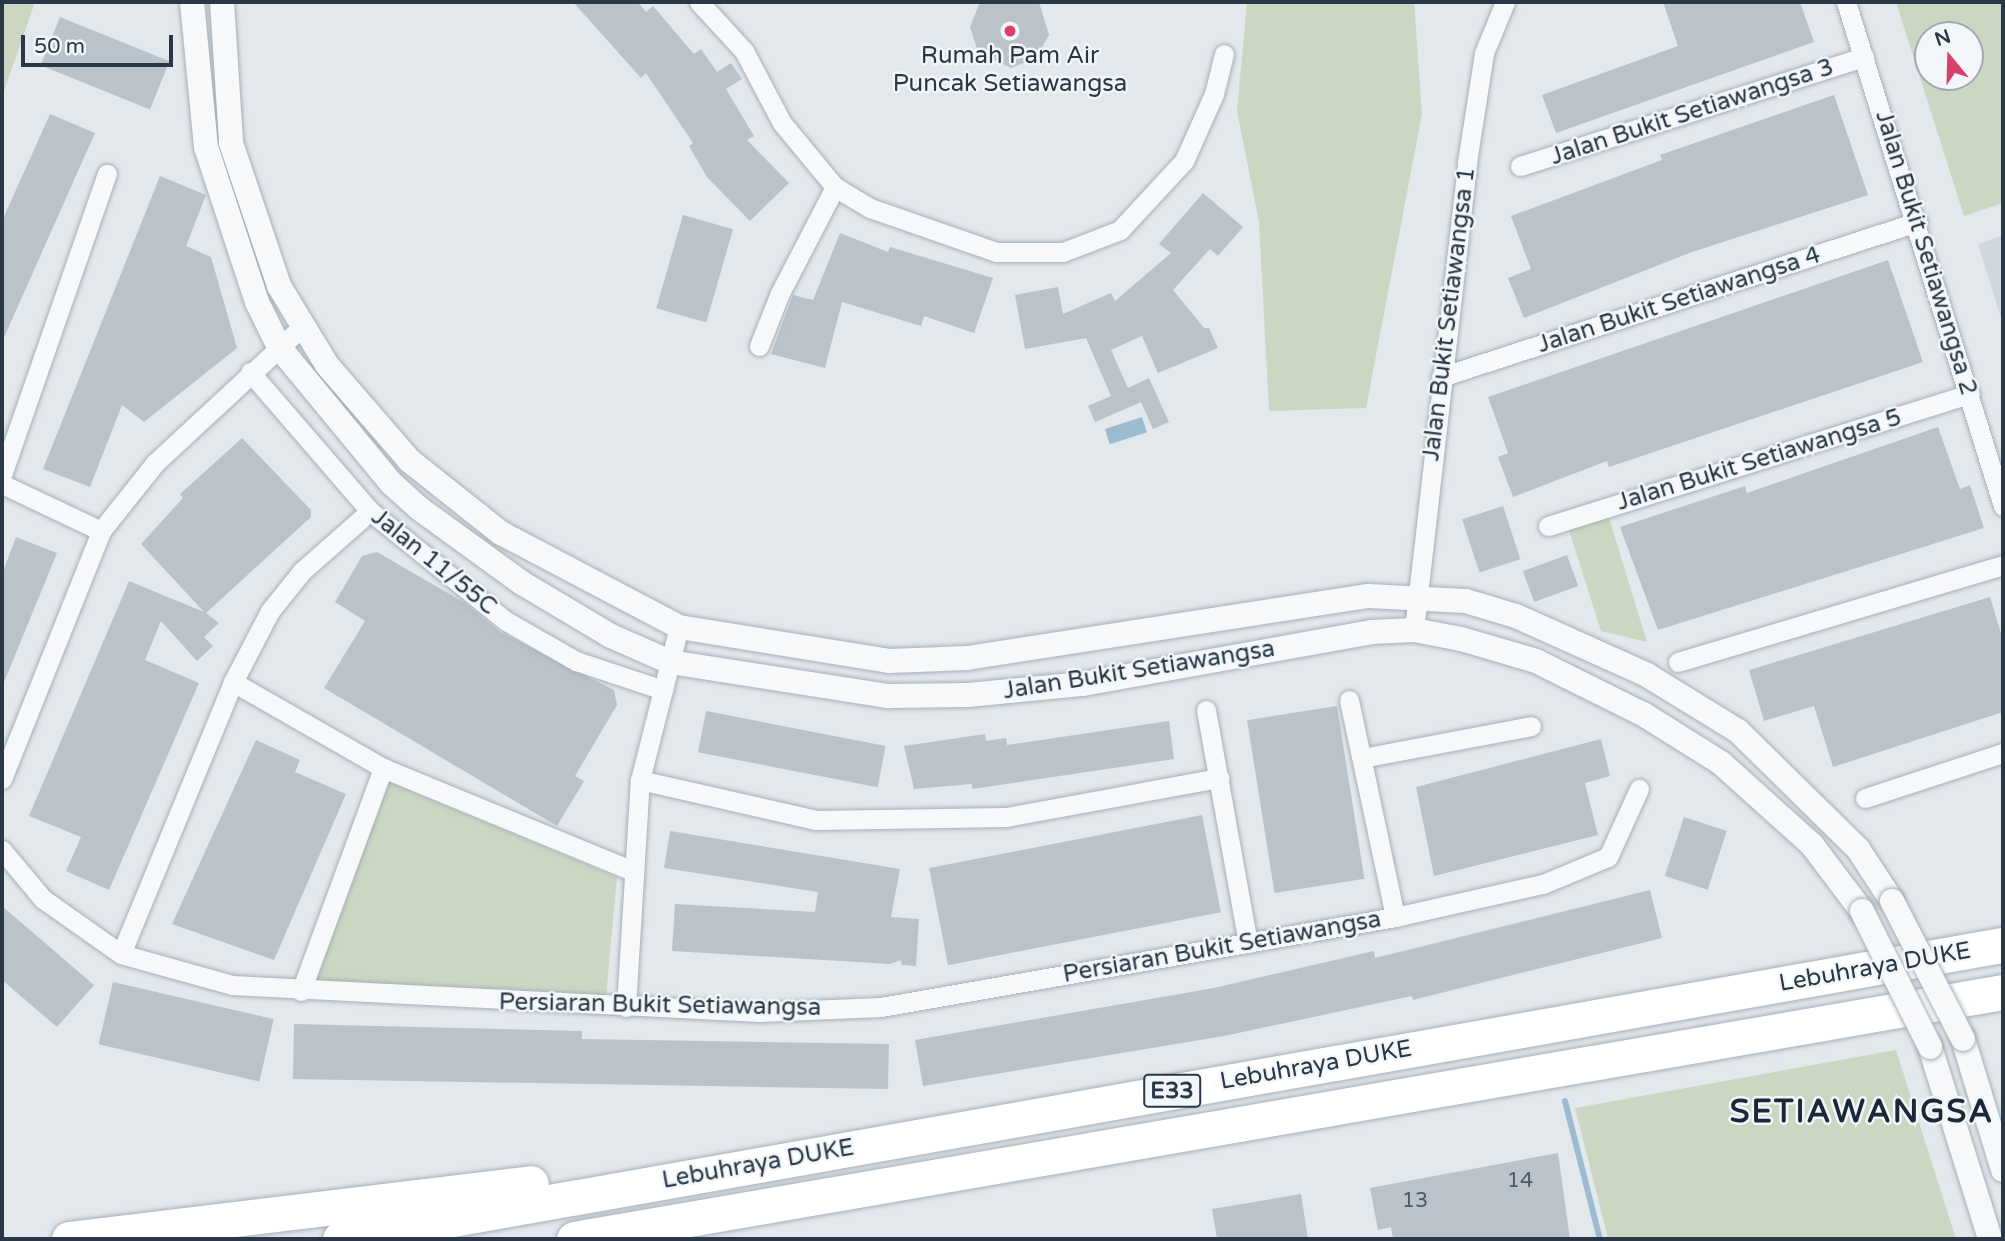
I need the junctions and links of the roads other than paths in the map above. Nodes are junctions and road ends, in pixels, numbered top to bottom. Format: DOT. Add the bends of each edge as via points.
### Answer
graph roads {
  1 [pos="192,2"];
  2 [pos="222,2"];
  3 [pos="699,2"];
  4 [pos="1504,2"];
  5 [pos="1846,2"];
  6 [pos="1224,54"];
  7 [pos="1864,57"];
  8 [pos="1520,166"];
  9 [pos="107,174"];
  10 [pos="835,187"];
  11 [pos="1917,222"];
  12 [pos="302,328"];
  13 [pos="759,346"];
  14 [pos="279,347"];
  15 [pos="250,372"];
  16 [pos="1441,377"];
  17 [pos="1970,394"];
  18 [pos="2,475"];
  19 [pos="2,484"];
  20 [pos="2003,506"];
  21 [pos="370,511"];
  22 [pos="1548,526"];
  23 [pos="101,531"];
  24 [pos="2003,565"];
  25 [pos="1417,595"];
  26 [pos="679,628"];
  27 [pos="1414,630"];
  28 [pos="670,662"];
  29 [pos="1678,662"];
  30 [pos="233,682"];
  31 [pos="663,691"];
  32 [pos="1349,700"];
  33 [pos="1206,710"];
  34 [pos="1531,726"];
  35 [pos="2003,753"];
  36 [pos="1362,758"];
  37 [pos="383,768"];
  38 [pos="1219,778"];
  39 [pos="2,779"];
  40 [pos="640,780"];
  41 [pos="1639,789"];
  42 [pos="1865,798"];
  43 [pos="2,850"];
  44 [pos="630,870"];
  45 [pos="1395,917"];
  46 [pos="1248,943"];
  47 [pos="2003,945"];
  48 [pos="121,954"];
  49 [pos="301,991"];
  50 [pos="2003,992"];
  51 [pos="626,1007"];
  52 [pos="862,1145"];
  53 [pos="2003,1170"];
  54 [pos="875,1185"];
  55 [pos="69,1239"];
  56 [pos="340,1239"];
  57 [pos="573,1239"];
  58 [pos="707,1239"];
  59 [pos="1990,1239"];
  1 -- 14 [label="street, Jalan Bukit Setiawangsa" via="206,147 253,290"];
  2 -- 12 [label="street, Jalan Bukit Setiawangsa" via="231,143 279,286"];
  3 -- 10 [label="street" via="744,51 782,123"];
  4 -- 16 [label="street, Jalan Bukit Setiawangsa 1" via="1484,53"];
  5 -- 7 [label="street, Jalan Bukit Setiawangsa 2"];
  6 -- 10 [label="street" via="1214,94 1184,161 1120,230 1063,252 996,252 870,208"];
  7 -- 8 [label="street, Jalan Bukit Setiawangsa 3"];
  7 -- 11 [label="street, Jalan Bukit Setiawangsa 2"];
  9 -- 18 [label="street"];
  10 -- 13 [label="street"];
  11 -- 16 [label="street, Jalan Bukit Setiawangsa 4"];
  11 -- 17 [label="street, Jalan Bukit Setiawangsa 2"];
  12 -- 14 [label="street"];
  12 -- 26 [label="street, Jalan Bukit Setiawangsa" via="410,461 500,533"];
  14 -- 15 [label="street"];
  14 -- 28 [label="street, Jalan Bukit Setiawangsa" via="391,483 420,509 522,583 611,635"];
  15 -- 21 [label="street, Jalan 11/55C"];
  15 -- 23 [label="street" via="155,463"];
  16 -- 25 [label="street, Jalan Bukit Setiawangsa 1"];
  17 -- 20 [label="street, Jalan Bukit Setiawangsa 2"];
  17 -- 22 [label="street, Jalan Bukit Setiawangsa 5"];
  19 -- 23 [label="street"];
  21 -- 30 [label="street" via="302,571 270,611"];
  21 -- 31 [label="street, Jalan 11/55C" via="506,621 576,661"];
  23 -- 39 [label="street"];
  24 -- 29 [label="street"];
  25 -- 26 [label="street, Jalan Bukit Setiawangsa" via="1368,596 967,659 890,661"];
  25 -- 27 [label="street, Jalan Bukit Setiawangsa 1"];
  25 -- 53 [label="street, Jalan Bukit Setiawangsa, bridge" via="1516,616 1647,675 1738,731 1858,849 1892,901 1963,1039"];
  26 -- 28 [label="street"];
  27 -- 28 [label="street, Jalan Bukit Setiawangsa" via="1371,632 1083,684 968,695 888,696"];
  27 -- 59 [label="street, Jalan Bukit Setiawangsa, bridge" via="1536,661 1643,714 1710,756 1812,845 1862,911 1930,1047"];
  28 -- 31 [label="street"];
  30 -- 37 [label="street"];
  30 -- 48 [label="street"];
  31 -- 40 [label="street"];
  32 -- 36 [label="street"];
  33 -- 38 [label="street"];
  34 -- 36 [label="street"];
  35 -- 42 [label="street"];
  36 -- 45 [label="street"];
  37 -- 44 [label="street"];
  37 -- 49 [label="street"];
  38 -- 40 [label="street" via="1006,817 816,820"];
  38 -- 46 [label="street"];
  40 -- 44 [label="street"];
  41 -- 45 [label="street, Persiaran Bukit Setiawangsa" via="1608,856 1543,884"];
  43 -- 48 [label="street, Persiaran Bukit Setiawangsa" via="43,898"];
  44 -- 51 [label="street"];
  45 -- 46 [label="street, Persiaran Bukit Setiawangsa"];
  46 -- 51 [label="street, Persiaran Bukit Setiawangsa" via="881,1007 759,1012"];
  47 -- 52 [label="highway, Lebuhraya DUKE / E33"];
  48 -- 49 [label="street, Persiaran Bukit Setiawangsa" via="232,985"];
  49 -- 51 [label="street, Persiaran Bukit Setiawangsa"];
  50 -- 54 [label="highway, Lebuhraya DUKE / E33"];
  52 -- 55 [label="highway"];
  52 -- 56 [label="highway, Lebuhraya DUKE / E33"];
  54 -- 57 [label="highway, Lebuhraya DUKE / E33"];
  54 -- 58 [label="highway" via="795,1220"];
}
